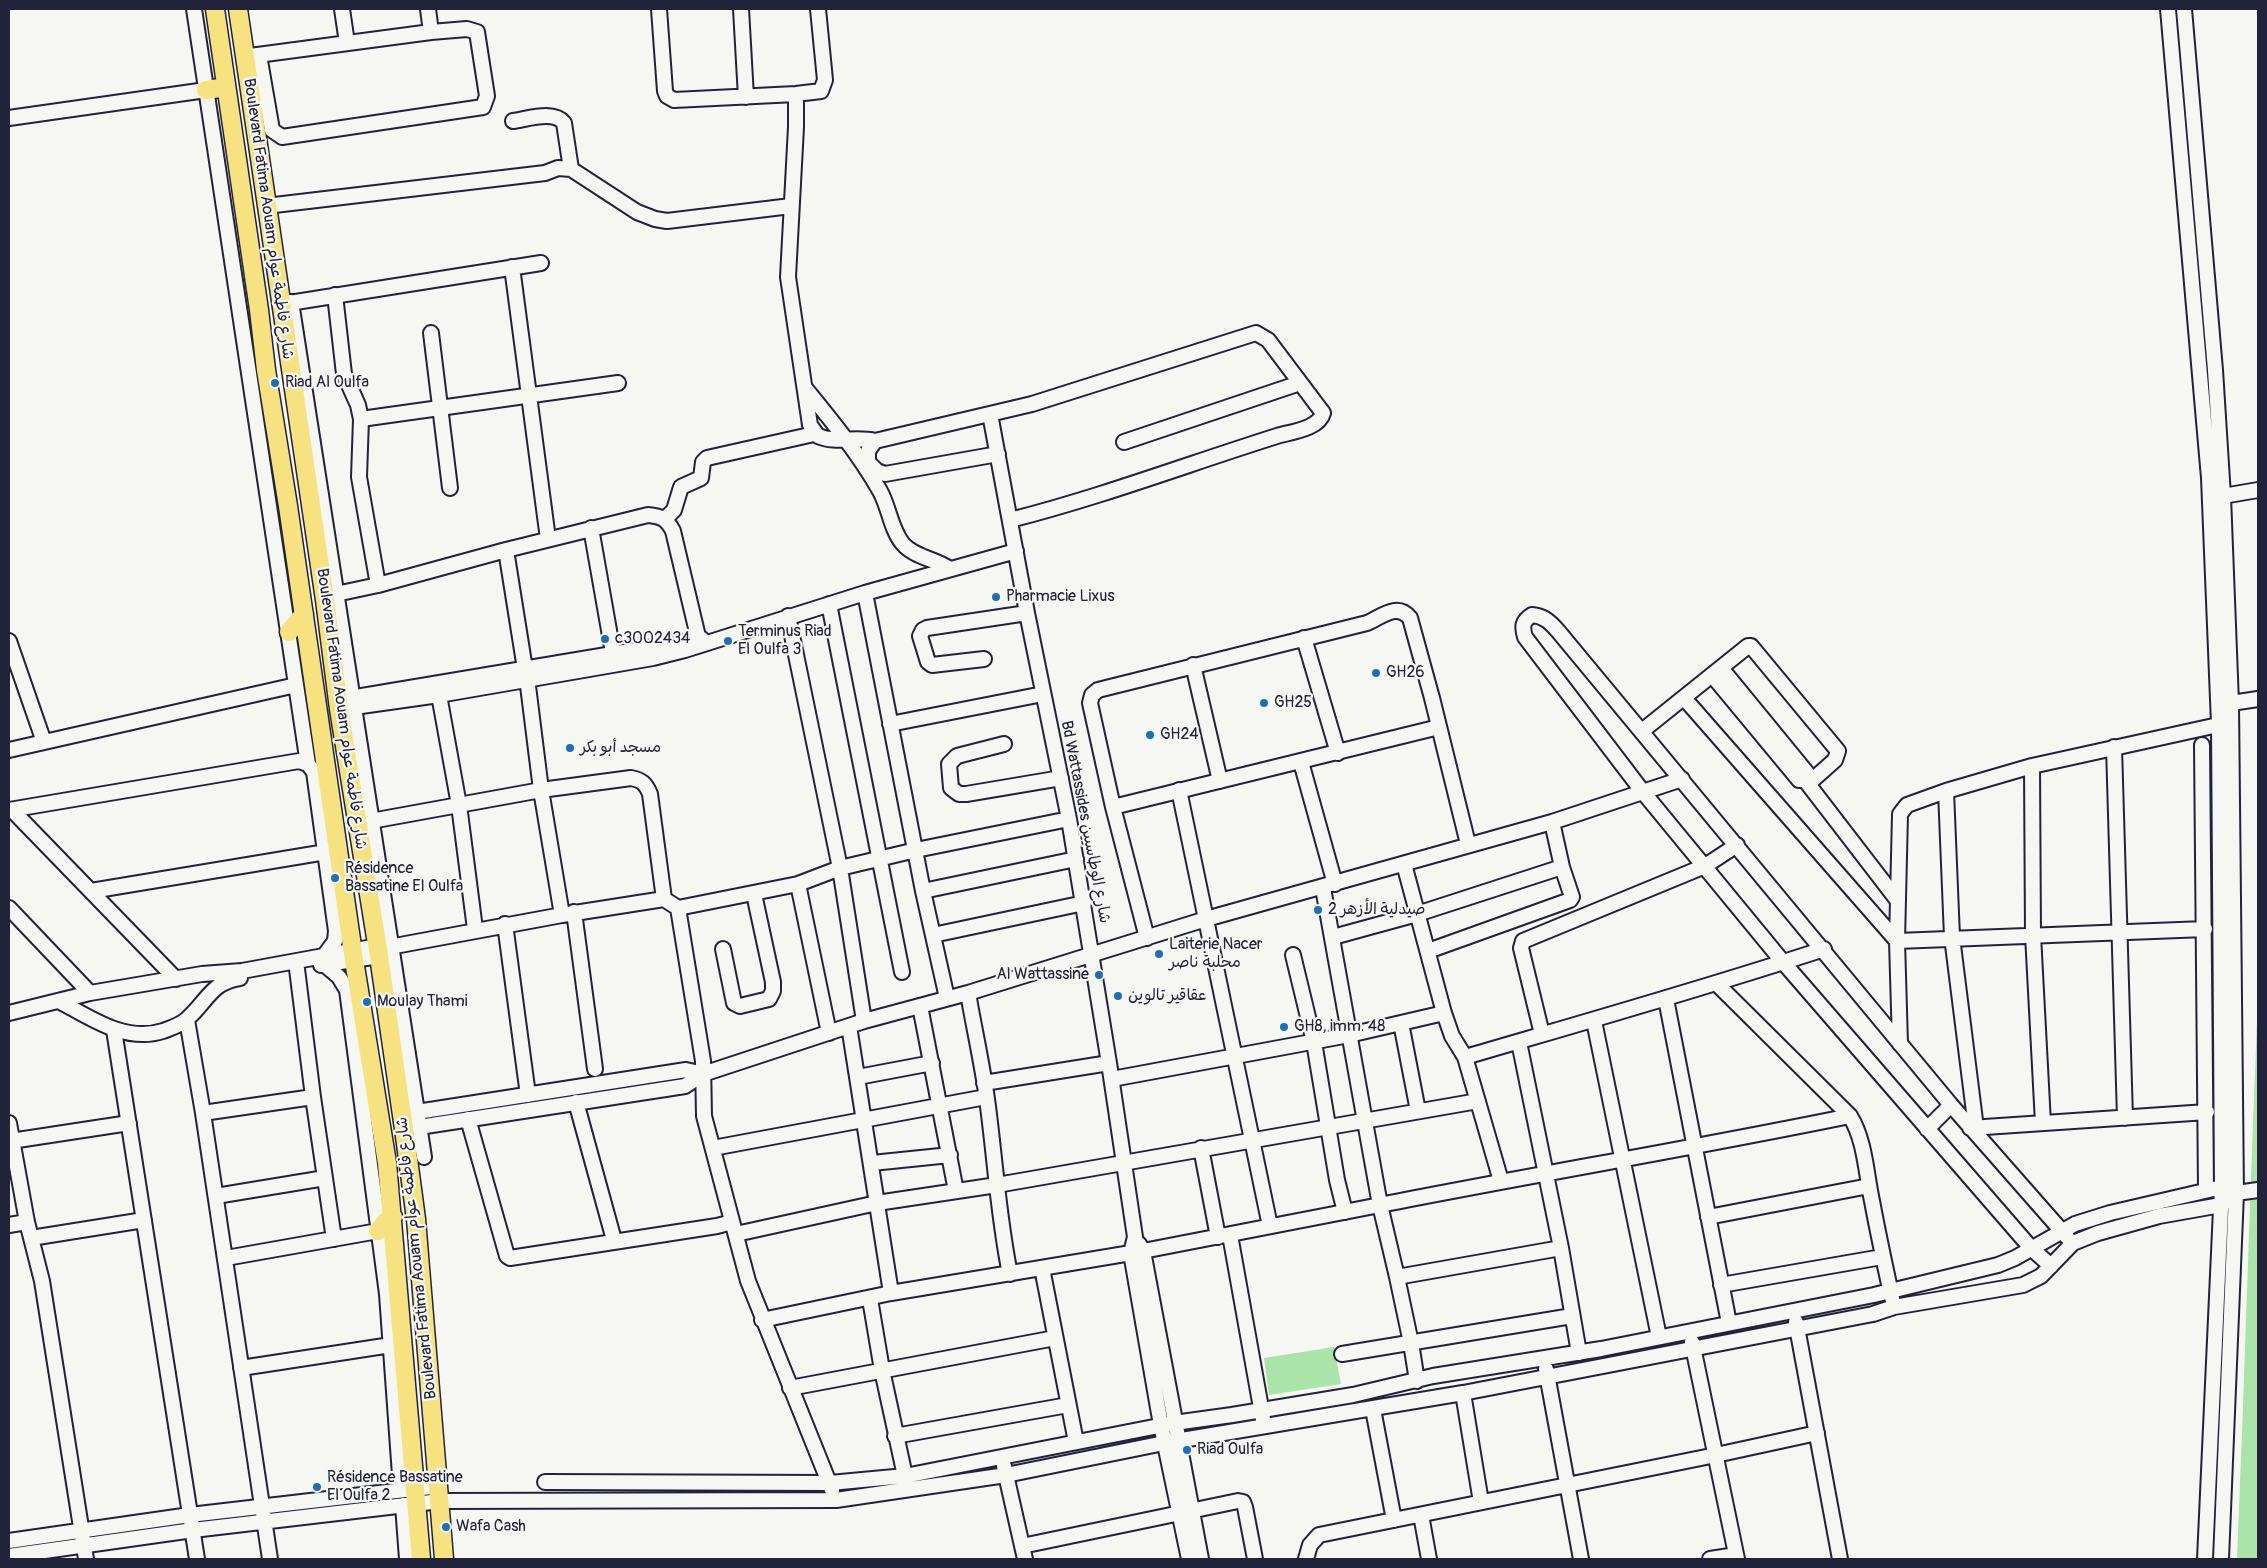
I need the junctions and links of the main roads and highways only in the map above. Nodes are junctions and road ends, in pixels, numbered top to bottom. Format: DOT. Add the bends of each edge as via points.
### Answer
graph roads {
  1 [pos="215,9"];
  2 [pos="238,9"];
  3 [pos="226,87"];
  4 [pos="206,90"];
  5 [pos="304,614"];
  6 [pos="289,632"];
  7 [pos="393,1217"];
  8 [pos="378,1231"];
  9 [pos="421,1559"];
  10 [pos="444,1559"];
  1 -- 3 [label="main road, Boulevard Fatima Aouam شارع فاطمة عوام"];
  2 -- 10 [label="main road, Boulevard Fatima Aouam شارع فاطمة عوام" via="252,56 266,206 286,303 381,949 413,1122 416,1219"];
  3 -- 4 [label="main road"];
  3 -- 5 [label="main road, Boulevard Fatima Aouam شارع فاطمة عوام"];
  5 -- 6 [label="main road"];
  5 -- 7 [label="main road, Boulevard Fatima Aouam شارع فاطمة عوام" via="331,851 353,955"];
  7 -- 8 [label="main road"];
  7 -- 9 [label="main road, Boulevard Fatima Aouam شارع فاطمة عوام" via="408,1497"];
}
